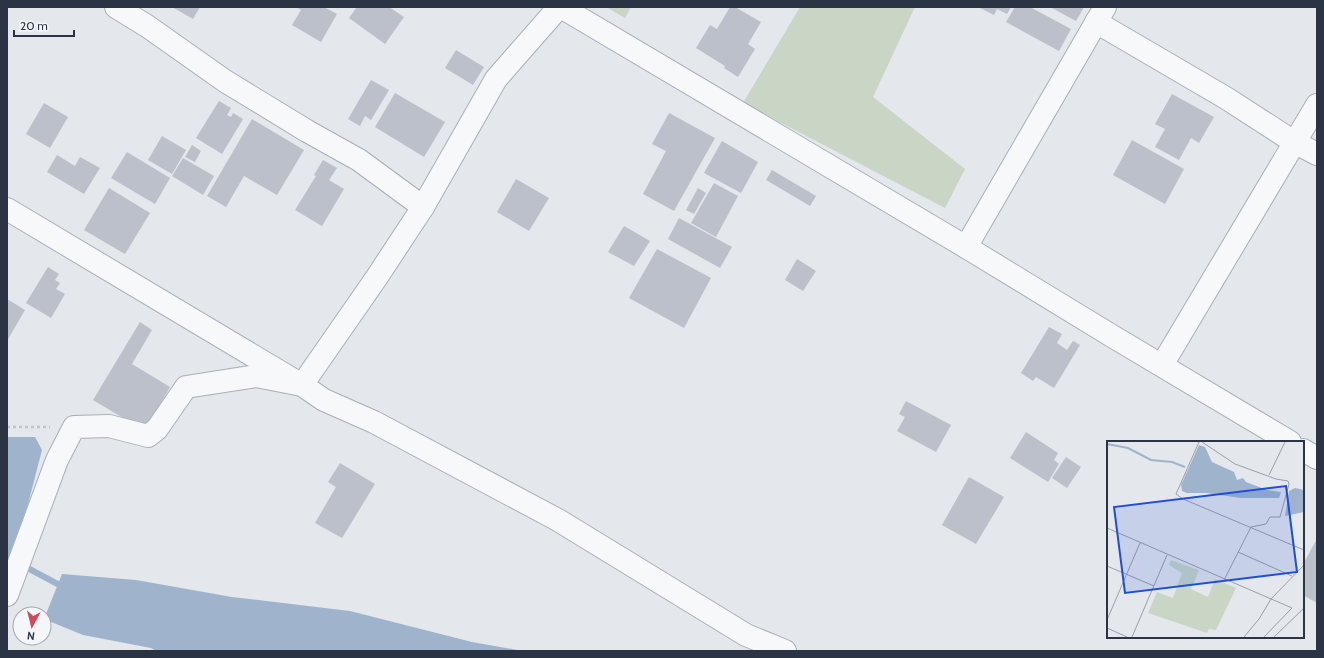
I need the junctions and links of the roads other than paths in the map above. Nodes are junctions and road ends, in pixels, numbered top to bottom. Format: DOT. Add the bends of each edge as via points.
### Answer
graph roads {
  1 [pos="116,7"];
  2 [pos="560,7"];
  3 [pos="1101,15"];
  4 [pos="1317,105"];
  5 [pos="1294,142"];
  6 [pos="1317,154"];
  7 [pos="423,207"];
  8 [pos="7,209"];
  9 [pos="966,247"];
  10 [pos="1162,365"];
  11 [pos="302,385"];
  12 [pos="1288,441"];
  13 [pos="1304,451"];
  14 [pos="1317,458"];
  15 [pos="7,595"];
  16 [pos="785,651"];
  1 -- 7 [label="street" via="225,81 359,160"];
  2 -- 7 [label="street" via="496,79"];
  2 -- 9 [label="street"];
  3 -- 5 [label="street"];
  3 -- 9 [label="street"];
  4 -- 5 [label="street"];
  5 -- 6 [label="street"];
  5 -- 10 [label="street"];
  7 -- 11 [label="street"];
  8 -- 11 [label="street"];
  9 -- 10 [label="street"];
  10 -- 12 [label="street"];
  11 -- 15 [label="street" via="256,376 186,387 157,429 148,436 109,426 74,427 57,460"];
  11 -- 16 [label="street" via="324,400 374,422 558,520 746,635"];
  13 -- 14 [label="street"];
}
